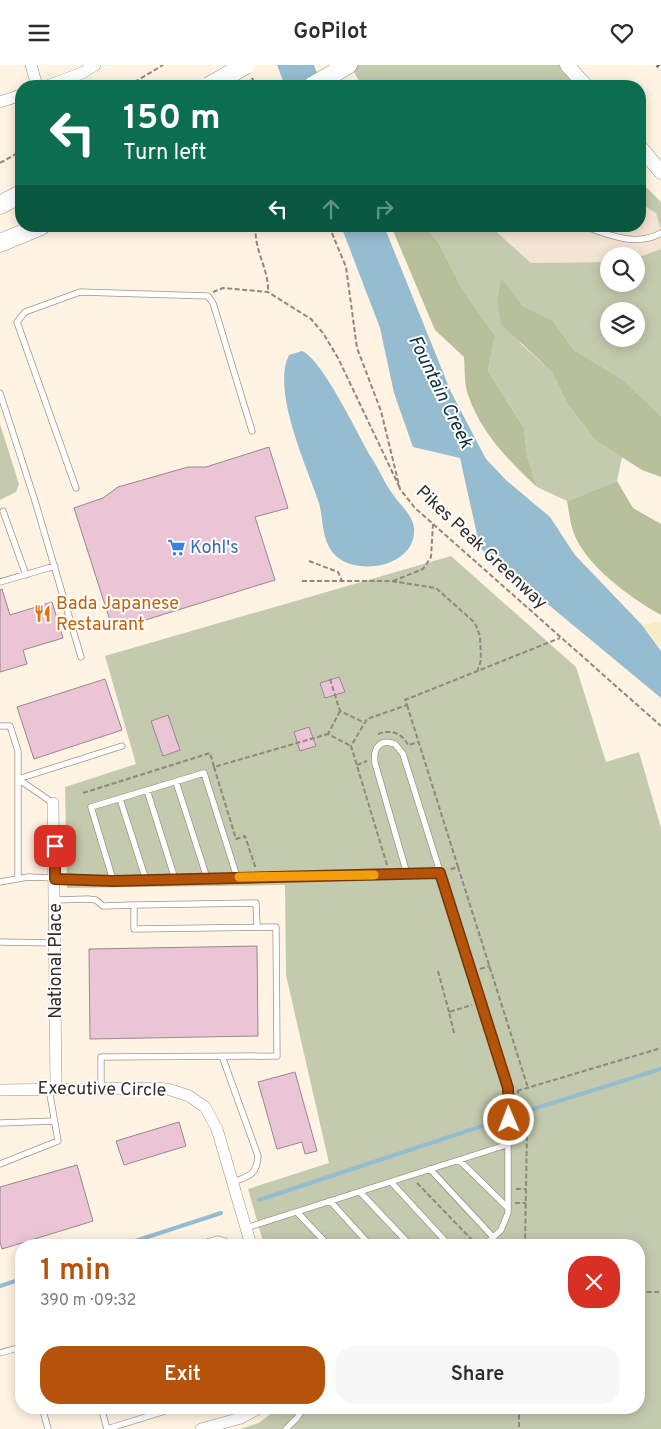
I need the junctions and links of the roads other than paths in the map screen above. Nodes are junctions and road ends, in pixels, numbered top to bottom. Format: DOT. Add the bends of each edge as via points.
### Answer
graph roads {
  1 [pos="31,65"];
  2 [pos="95,65"];
  3 [pos="246,65"];
  4 [pos="348,65"];
  5 [pos="567,65"];
  6 [pos="35,80"];
  7 [pos="63,80"];
  8 [pos="220,80"];
  9 [pos="322,80"];
  10 [pos="581,80"];
  11 [pos="15,97"];
  12 [pos="0,102"];
  13 [pos="646,154"];
  14 [pos="661,172"];
  15 [pos="15,197"];
  16 [pos="0,205"];
  17 [pos="26,232"];
  18 [pos="603,232"];
  19 [pos="661,233"];
  20 [pos="0,243"];
  21 [pos="0,393"];
  22 [pos="252,431"];
  23 [pos="76,488"];
  24 [pos="3,511"];
  25 [pos="55,566"];
  26 [pos="26,575"];
  27 [pos="0,582"];
  28 [pos="81,657"];
  29 [pos="0,726"];
  30 [pos="122,746"];
  31 [pos="18,779"];
  32 [pos="176,782"];
  33 [pos="148,790"];
  34 [pos="120,799"];
  35 [pos="53,803"];
  36 [pos="440,873"];
  37 [pos="407,874"];
  38 [pos="237,877"];
  39 [pos="207,878"];
  40 [pos="18,879"];
  41 [pos="55,879"];
  42 [pos="146,879"];
  43 [pos="176,879"];
  44 [pos="113,881"];
  45 [pos="0,882"];
  46 [pos="56,900"];
  47 [pos="134,905"];
  48 [pos="257,927"];
  49 [pos="0,942"];
  50 [pos="56,943"];
  51 [pos="222,1056"];
  52 [pos="52,1089"];
  53 [pos="101,1089"];
  54 [pos="0,1090"];
  55 [pos="54,1121"];
  56 [pos="0,1123"];
  57 [pos="510,1144"];
  58 [pos="459,1160"];
  59 [pos="0,1164"];
  60 [pos="430,1169"];
  61 [pos="232,1182"];
  62 [pos="391,1182"];
  63 [pos="360,1192"];
  64 [pos="330,1201"];
  65 [pos="508,1208"];
  66 [pos="297,1212"];
  67 [pos="246,1228"];
  68 [pos="494,1237"];
  69 [pos="249,1239"];
  70 [pos="322,1239"];
  71 [pos="365,1239"];
  72 [pos="404,1239"];
  73 [pos="444,1239"];
  74 [pos="492,1239"];
  75 [pos="15,1349"];
  76 [pos="0,1353"];
  77 [pos="44,1414"];
  78 [pos="103,1414"];
  79 [pos="155,1414"];
  80 [pos="248,1414"];
  81 [pos="300,1414"];
  82 [pos="48,1429"];
  83 [pos="107,1429"];
  84 [pos="201,1429"];
  85 [pos="286,1429"];
  1 -- 6 [label="street"];
  2 -- 7 [label="street"];
  3 -- 8 [label="main road, bridge"];
  4 -- 9 [label="main road"];
  5 -- 10 [label="street"];
  11 -- 12 [label="street"];
  13 -- 14 [label="street"];
  15 -- 16 [label="main road"];
  17 -- 20 [label="main road"];
  18 -- 19 [label="lane" via="626,239 644,239"];
  21 -- 25 [label="lane"];
  22 -- 23 [label="lane" via="213,303 208,296 80,292 25,312 17,322"];
  24 -- 26 [label="lane"];
  25 -- 26 [label="lane"];
  25 -- 28 [label="lane"];
  26 -- 27 [label="lane"];
  29 -- 31 [label="lane" via="10,726 18,751"];
  30 -- 31 [label="lane"];
  31 -- 35 [label="lane"];
  31 -- 40 [label="lane"];
  32 -- 33 [label="lane"];
  32 -- 38 [label="lane" via="204,773"];
  32 -- 39 [label="lane"];
  33 -- 34 [label="lane"];
  33 -- 43 [label="lane"];
  34 -- 42 [label="lane"];
  34 -- 44 [label="lane" via="92,807"];
  35 -- 41 [label="street, National Place"];
  36 -- 37 [label="lane"];
  36 -- 37 [label="lane" via="403,754 395,744 383,742 375,751 375,763"];
  36 -- 57 [label="lane" via="508,1088"];
  37 -- 38 [label="lane"];
  38 -- 39 [label="lane"];
  39 -- 43 [label="lane"];
  40 -- 41 [label="lane"];
  40 -- 45 [label="lane"];
  41 -- 44 [label="lane"];
  41 -- 46 [label="street, National Place"];
  42 -- 43 [label="lane"];
  42 -- 44 [label="lane"];
  46 -- 47 [label="lane" via="88,899 104,906"];
  46 -- 50 [label="street, National Place"];
  47 -- 48 [label="lane" via="256,903"];
  47 -- 48 [label="lane" via="134,929"];
  48 -- 51 [label="lane" via="276,927 277,1056"];
  49 -- 50 [label="lane"];
  50 -- 52 [label="street, National Place"];
  51 -- 53 [label="lane" via="101,1057"];
  51 -- 61 [label="lane" via="258,1156 256,1171"];
  52 -- 53 [label="street, Executive Circle"];
  52 -- 54 [label="street, Executive Circle"];
  52 -- 55 [label="lane"];
  53 -- 61 [label="street, Executive Circle" via="168,1089 189,1096 205,1107 217,1129"];
  55 -- 56 [label="lane"];
  55 -- 59 [label="lane" via="58,1141"];
  57 -- 58 [label="lane"];
  57 -- 65 [label="lane"];
  58 -- 60 [label="lane"];
  58 -- 65 [label="lane"];
  60 -- 62 [label="lane"];
  60 -- 68 [label="lane"];
  61 -- 67 [label="street, Executive Circle"];
  62 -- 63 [label="lane"];
  62 -- 73 [label="lane"];
  63 -- 64 [label="lane"];
  63 -- 72 [label="lane"];
  64 -- 66 [label="lane"];
  64 -- 71 [label="lane"];
  65 -- 68 [label="lane" via="501,1230"];
  66 -- 67 [label="lane"];
  66 -- 70 [label="lane"];
  67 -- 69 [label="street, Executive Circle"];
  68 -- 74 [label="lane"];
  75 -- 76 [label="lane"];
  77 -- 82 [label="lane"];
  78 -- 83 [label="lane"];
  79 -- 83 [label="lane"];
  80 -- 84 [label="street"];
  81 -- 85 [label="lane"];
}
